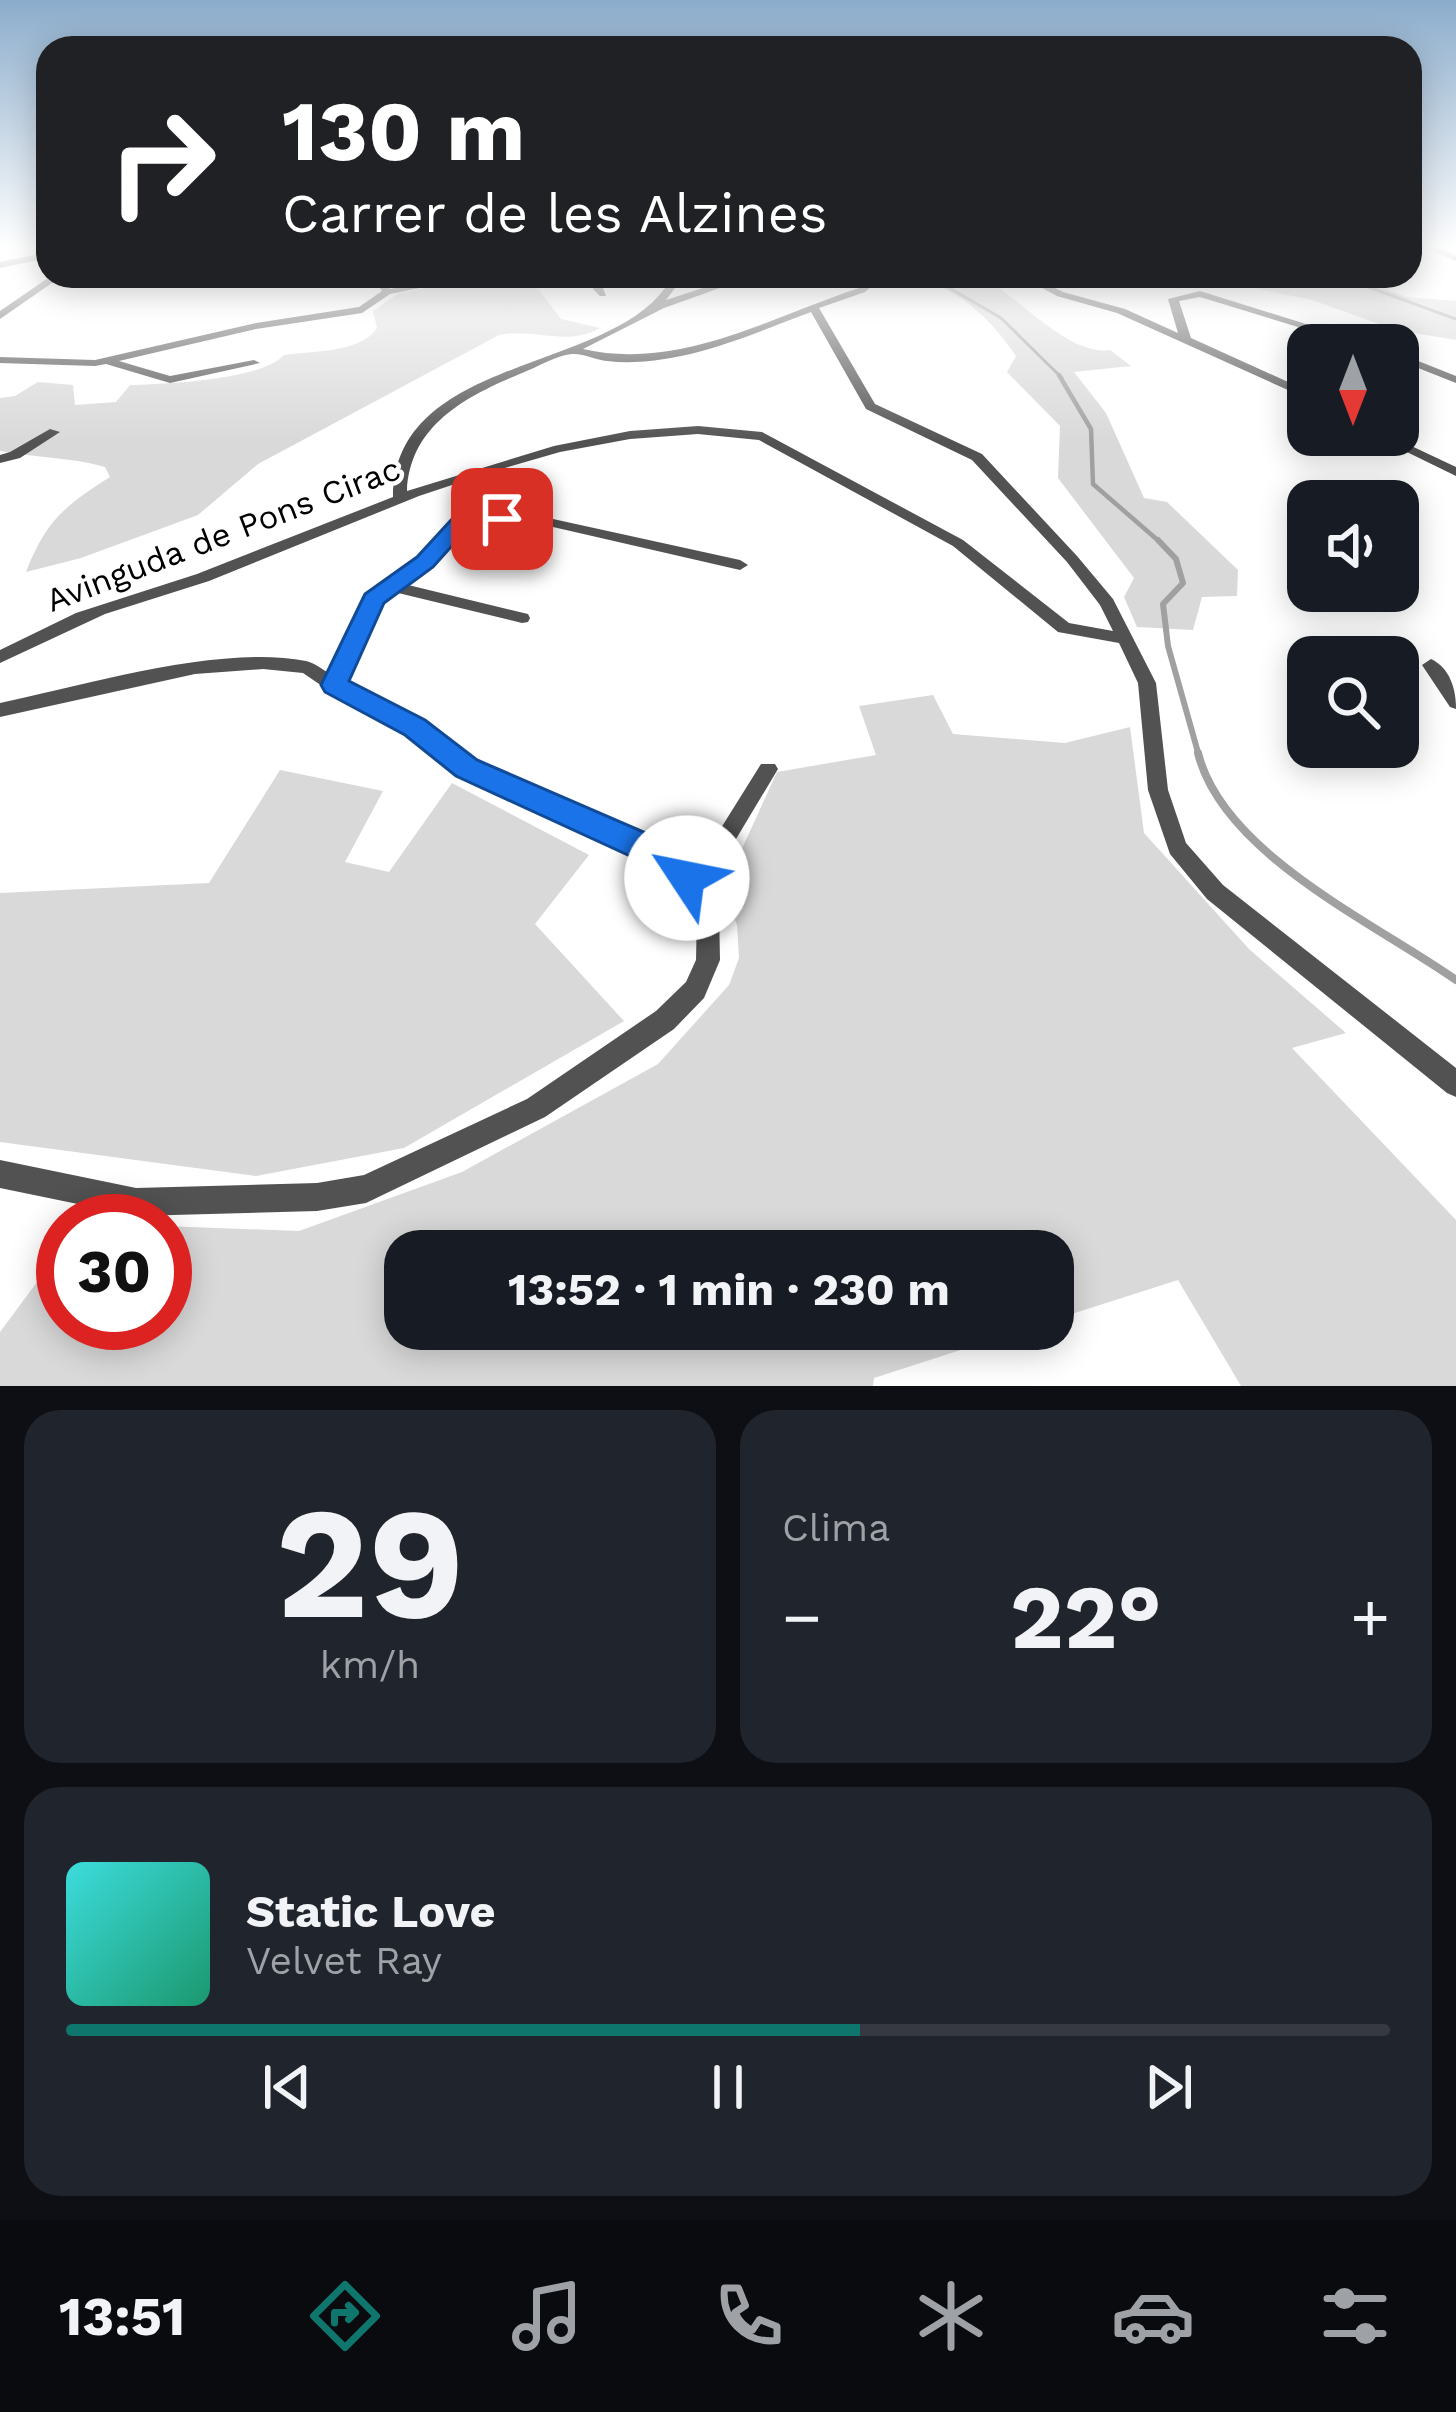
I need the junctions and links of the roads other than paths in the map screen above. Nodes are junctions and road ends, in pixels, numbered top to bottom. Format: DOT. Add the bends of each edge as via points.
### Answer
graph roads {
  1 [pos="351,313"];
  2 [pos="647,313"];
  3 [pos="798,313"];
  4 [pos="816,313"];
  5 [pos="1125,313"];
  6 [pos="1177,313"];
  7 [pos="1262,313"];
  8 [pos="1299,324"];
  9 [pos="1186,340"];
  10 [pos="572,350"];
  11 [pos="0,360"];
  12 [pos="107,361"];
  13 [pos="254,363"];
  14 [pos="1419,365"];
  15 [pos="1456,380"];
  16 [pos="1287,386"];
  17 [pos="54,432"];
  18 [pos="1419,454"];
  19 [pos="0,459"];
  20 [pos="1456,472"];
  21 [pos="400,496"];
  22 [pos="740,565"];
  23 [pos="389,586"];
  24 [pos="522,618"];
  25 [pos="1127,639"];
  26 [pos="0,657"];
  27 [pos="1431,665"];
  28 [pos="334,685"];
  29 [pos="1456,702"];
  30 [pos="0,710"];
  31 [pos="768,769"];
  32 [pos="641,846"];
  33 [pos="1456,1084"];
  34 [pos="0,1174"];
  1 -- 12 [label="street"];
  2 -- 10 [label="street"];
  3 -- 10 [label="street" via="713,346 620,358"];
  4 -- 25 [label="street" via="870,406 977,457 1072,559"];
  5 -- 9 [label="street"];
  6 -- 9 [label="street"];
  7 -- 8 [label="street"];
  9 -- 16 [label="street"];
  10 -- 21 [label="street" via="503,377 429,423 400,466"];
  11 -- 12 [label="street"];
  12 -- 13 [label="street" via="170,380"];
  14 -- 15 [label="street"];
  17 -- 19 [label="street"];
  18 -- 20 [label="street"];
  21 -- 25 [label="street, Avinguda de Pons Cirac" via="615,438 732,430 762,436 958,543 1064,628"];
  21 -- 26 [label="street, Avinguda de Pons Cirac" via="215,573 114,604"];
  22 -- 23 [label="street" via="553,523 477,519 461,523"];
  23 -- 24 [label="street"];
  23 -- 28 [label="street" via="374,599"];
  25 -- 33 [label="street" via="1147,683 1158,790 1177,848 1215,892"];
  27 -- 29 [label="street"];
  28 -- 30 [label="street" via="308,668 263,663"];
  28 -- 32 [label="street" via="415,728 466,768"];
  31 -- 32 [label="street" via="723,843"];
  32 -- 34 [label="street" via="687,878 709,910 708,960 695,990 665,1020 536,1108 447,1154 366,1189 317,1197 136,1202"];
}
